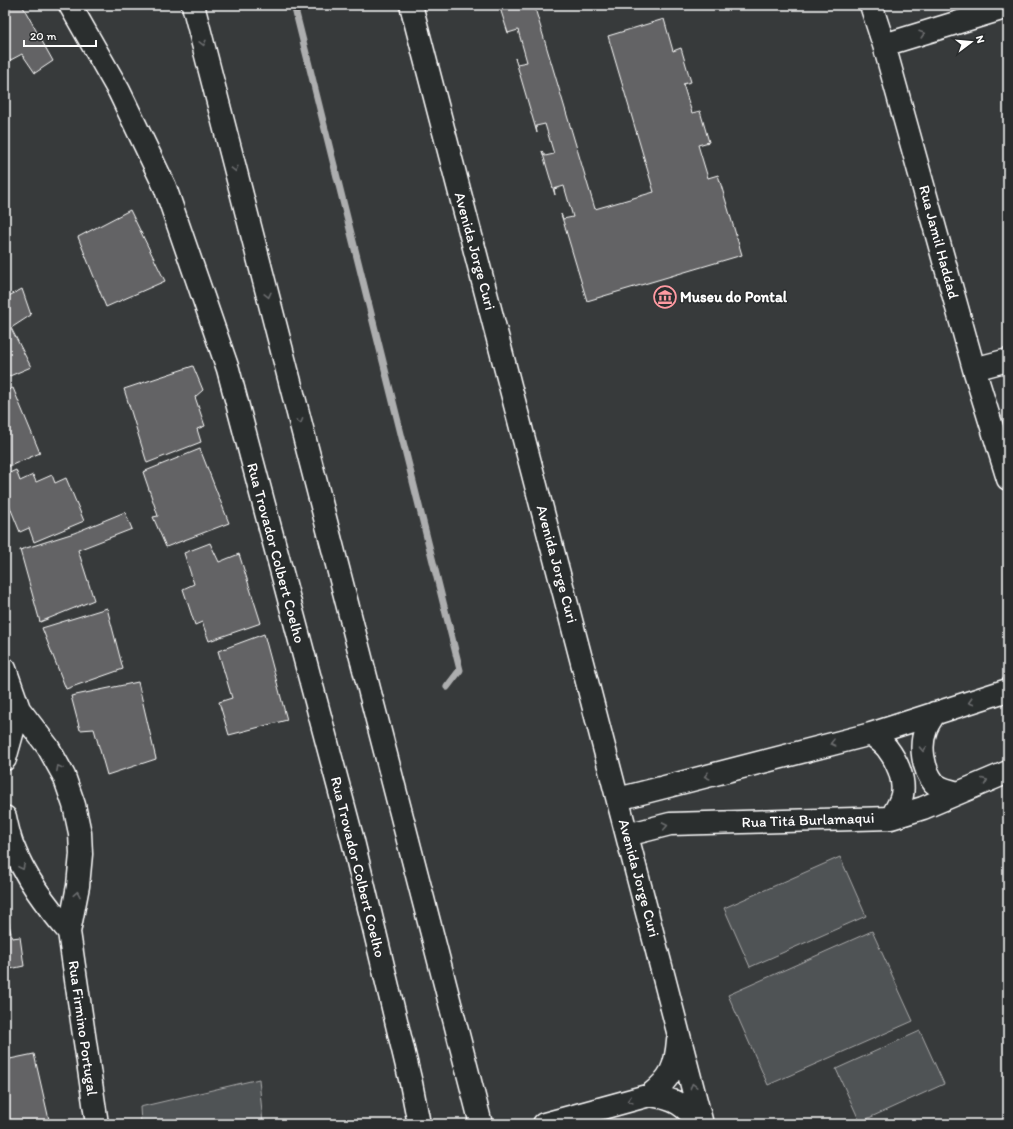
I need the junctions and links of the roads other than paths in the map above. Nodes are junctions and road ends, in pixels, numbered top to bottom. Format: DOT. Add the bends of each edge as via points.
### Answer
graph roads {
  1 [pos="70,5"];
  2 [pos="193,5"];
  3 [pos="411,5"];
  4 [pos="871,5"];
  5 [pos="1008,7"];
  6 [pos="884,45"];
  7 [pos="1008,360"];
  8 [pos="974,369"];
  9 [pos="1007,475"];
  10 [pos="5,670"];
  11 [pos="1008,690"];
  12 [pos="19,709"];
  13 [pos="935,713"];
  14 [pos="871,734"];
  15 [pos="5,759"];
  16 [pos="1008,772"];
  17 [pos="957,793"];
  18 [pos="618,799"];
  19 [pos="5,817"];
  20 [pos="891,818"];
  21 [pos="628,835"];
  22 [pos="69,932"];
  23 [pos="678,1031"];
  24 [pos="650,1095"];
  25 [pos="97,1124"];
  26 [pos="419,1124"];
  27 [pos="481,1124"];
  28 [pos="544,1124"];
  29 [pos="701,1124"];
  1 -- 26 [label="street, Rua Trovador Colbert Coelho" via="119,91 165,187 228,370 353,842"];
  2 -- 27 [label="street, one-way"];
  3 -- 18 [label="street, Avenida Jorge Curi"];
  4 -- 6 [label="street, Rua Jamil Haddad"];
  6 -- 5 [label="street, one-way"];
  6 -- 8 [label="street, Rua Jamil Haddad"];
  7 -- 8 [label="street"];
  8 -- 9 [label="street, Rua Jamil Haddad"];
  10 -- 12 [label="street, Rua Firmino Portugal"];
  11 -- 13 [label="street, one-way"];
  12 -- 15 [label="street"];
  22 -- 12 [label="street, Rua Firmino Portugal, one-way" via="81,854 74,805 64,776 48,747"];
  13 -- 14 [label="street"];
  13 -- 17 [label="street, one-way" via="926,729 923,760 934,783"];
  14 -- 18 [label="street, one-way"];
  14 -- 20 [label="street, Rua Titá Burlamaqui" via="887,748 897,764 902,784 902,796"];
  17 -- 16 [label="street, one-way"];
  17 -- 20 [label="street"];
  18 -- 21 [label="street, Avenida Jorge Curi"];
  19 -- 22 [label="street, one-way" via="24,872 42,900"];
  21 -- 20 [label="street, Rua Titá Burlamaqui, one-way" via="670,824"];
  21 -- 23 [label="street, Avenida Jorge Curi"];
  22 -- 25 [label="street, Rua Firmino Portugal"];
  23 -- 24 [label="street" via="677,1054 671,1073"];
  29 -- 23 [label="street, Avenida Jorge Curi, one-way"];
  24 -- 28 [label="street, one-way"];
  24 -- 29 [label="street" via="680,1103"];
}
